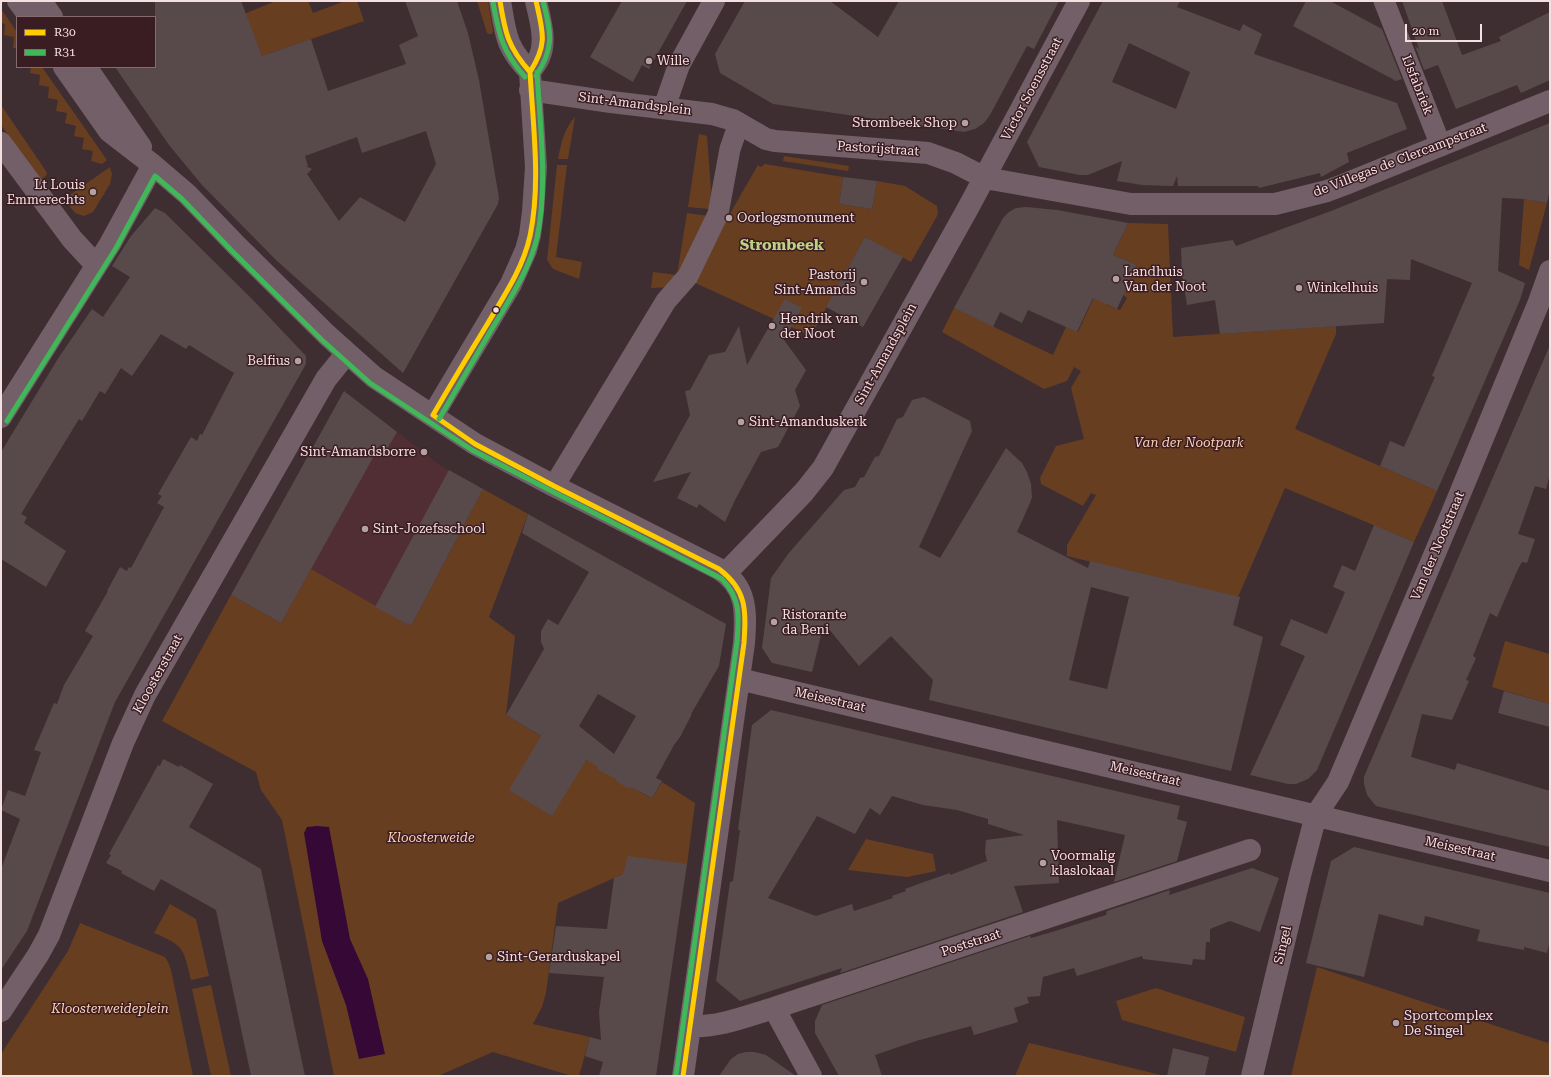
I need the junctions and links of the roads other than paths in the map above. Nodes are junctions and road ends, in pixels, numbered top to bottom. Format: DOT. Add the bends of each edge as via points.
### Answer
graph roads {
  1 [pos="18,1"];
  2 [pos="41,1"];
  3 [pos="500,1"];
  4 [pos="536,1"];
  5 [pos="714,1"];
  6 [pos="1079,1"];
  7 [pos="1384,1"];
  8 [pos="29,16"];
  9 [pos="51,16"];
  10 [pos="65,68"];
  11 [pos="87,68"];
  12 [pos="530,81"];
  13 [pos="1550,101"];
  14 [pos="664,108"];
  15 [pos="739,123"];
  16 [pos="766,139"];
  17 [pos="1,143"];
  18 [pos="1441,146"];
  19 [pos="153,165"];
  20 [pos="985,178"];
  21 [pos="96,265"];
  22 [pos="1550,271"];
  23 [pos="348,354"];
  24 [pos="433,415"];
  25 [pos="1,417"];
  26 [pos="554,486"];
  27 [pos="726,573"];
  28 [pos="740,679"];
  29 [pos="1316,815"];
  30 [pos="1250,850"];
  31 [pos="1550,870"];
  32 [pos="774,1008"];
  33 [pos="1,1011"];
  34 [pos="690,1026"];
  35 [pos="683,1076"];
  36 [pos="812,1076"];
  37 [pos="1252,1076"];
  1 -- 8 [label="street"];
  2 -- 9 [label="street"];
  3 -- 12 [label="street" via="506,38"];
  4 -- 12 [label="street" via="542,42 541,53"];
  5 -- 14 [label="street" via="679,65"];
  6 -- 20 [label="street, Victor Soensstraat"];
  7 -- 18 [label="street, IJsfabriek"];
  10 -- 19 [label="street" via="109,131"];
  11 -- 19 [label="street"];
  12 -- 14 [label="street, Sint-Amandsplein" via="611,102"];
  12 -- 24 [label="street" via="535,180 530,235 526,250 511,284"];
  13 -- 18 [label="street, de Villegas de Clercampstraat"];
  14 -- 15 [label="street, Sint-Amandsplein" via="712,114"];
  15 -- 16 [label="street, Sint-Amandsplein"];
  15 -- 26 [label="street" via="730,149 718,214 688,276 666,301"];
  16 -- 20 [label="street, Pastorijstraat" via="792,144 928,153 956,163"];
  17 -- 21 [label="street" via="72,239"];
  18 -- 20 [label="street, de Villegas de Clercampstraat" via="1327,191 1276,204 1131,204"];
  19 -- 21 [label="street"];
  19 -- 23 [label="street" via="187,194"];
  20 -- 27 [label="street, Sint-Amandsplein" via="817,477"];
  21 -- 25 [label="street"];
  22 -- 29 [label="street, Van der Nootstraat" via="1452,513 1338,782"];
  23 -- 24 [label="street" via="374,377"];
  23 -- 33 [label="street, Kloosterstraat" via="326,379 145,694 122,743 49,935"];
  24 -- 26 [label="street" via="475,444"];
  26 -- 27 [label="street"];
  27 -- 28 [label="street" via="741,592 744,602 746,622"];
  28 -- 29 [label="street, Meisestraat"];
  28 -- 34 [label="street"];
  29 -- 31 [label="street, Meisestraat"];
  29 -- 37 [label="street, Singel"];
  30 -- 32 [label="street, Poststraat"];
  32 -- 34 [label="street, Poststraat" via="720,1024"];
  32 -- 36 [label="street"];
  34 -- 35 [label="street"];
}
